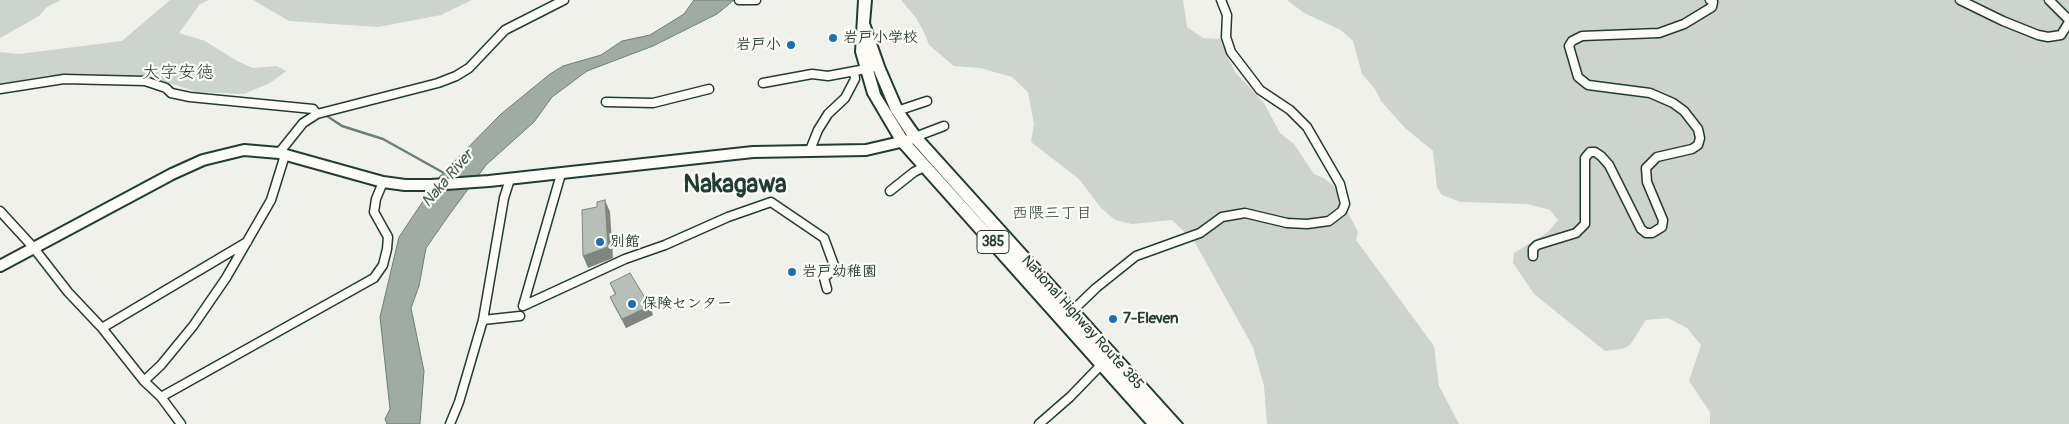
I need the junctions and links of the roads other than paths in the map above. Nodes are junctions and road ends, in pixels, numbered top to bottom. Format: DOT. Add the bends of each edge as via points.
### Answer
graph roads {
  1 [pos="564,0"];
  2 [pos="756,0"];
  3 [pos="865,0"];
  4 [pos="1221,0"];
  5 [pos="1710,0"];
  6 [pos="1960,0"];
  7 [pos="2049,0"];
  8 [pos="741,1"];
  9 [pos="2069,21"];
  10 [pos="866,69"];
  11 [pos="763,83"];
  12 [pos="0,89"];
  13 [pos="709,89"];
  14 [pos="927,101"];
  15 [pos="606,102"];
  16 [pos="897,111"];
  17 [pos="317,114"];
  18 [pos="944,126"];
  19 [pos="909,140"];
  20 [pos="810,150"];
  21 [pos="282,154"];
  22 [pos="924,167"];
  23 [pos="561,174"];
  24 [pos="510,179"];
  25 [pos="383,182"];
  26 [pos="890,191"];
  27 [pos="0,211"];
  28 [pos="248,242"];
  29 [pos="33,247"];
  30 [pos="1533,256"];
  31 [pos="0,266"];
  32 [pos="827,289"];
  33 [pos="1066,315"];
  34 [pos="520,316"];
  35 [pos="483,320"];
  36 [pos="102,328"];
  37 [pos="1102,364"];
  38 [pos="144,381"];
  39 [pos="161,397"];
  40 [pos="181,424"];
  41 [pos="450,424"];
  42 [pos="1039,424"];
  43 [pos="1157,424"];
  44 [pos="1174,424"];
  1 -- 17 [label="street" via="505,30 469,68 456,76"];
  2 -- 8 [label="street"];
  3 -- 10 [label="highway, National Highway Route 385 / 385" via="861,35"];
  4 -- 33 [label="street" via="1227,15 1226,37 1231,52 1260,90 1290,110 1307,127 1340,184 1345,204 1342,211 1330,221 1308,224 1287,223 1246,213 1222,217 1200,233 1136,256"];
  5 -- 30 [label="street" via="1712,7 1684,24 1658,33 1582,36 1572,41 1569,46 1578,77 1583,82 1594,87 1641,91 1661,97 1684,111 1698,128 1700,138 1692,149 1656,157 1646,168 1647,182 1663,220 1662,227 1652,233 1641,229 1609,165 1601,156 1590,152 1585,158 1585,224 1576,233 1537,245"];
  6 -- 9 [label="street" via="2003,21 2048,37 2061,35"];
  7 -- 9 [label="street"];
  10 -- 11 [label="street"];
  10 -- 16 [label="highway, National Highway Route 385 / 385"];
  10 -- 19 [label="highway, National Highway Route 385 / 385" via="874,94"];
  10 -- 20 [label="street" via="855,79 845,98 828,114"];
  12 -- 17 [label="street" via="64,80 145,81 161,85 171,93 190,97 313,108"];
  13 -- 15 [label="street" via="653,103"];
  14 -- 16 [label="street"];
  16 -- 19 [label="highway, National Highway Route 385 / 385"];
  17 -- 21 [label="street" via="303,123"];
  18 -- 19 [label="street"];
  19 -- 20 [label="street" via="866,150"];
  19 -- 22 [label="highway, National Highway Route 385 / 385"];
  19 -- 33 [label="highway, National Highway Route 385 / 385" via="964,190"];
  20 -- 23 [label="street" via="745,152"];
  21 -- 25 [label="street"];
  21 -- 28 [label="street" via="271,200"];
  21 -- 29 [label="street" via="244,150 203,160"];
  22 -- 26 [label="street"];
  22 -- 33 [label="highway, National Highway Route 385 / 385"];
  23 -- 24 [label="street"];
  23 -- 32 [label="street" via="523,306 624,259 772,202 824,238 835,268 824,278"];
  24 -- 25 [label="street" via="405,186"];
  24 -- 35 [label="street" via="499,223"];
  25 -- 39 [label="street" via="374,212 388,237 387,249 383,265 374,278"];
  27 -- 29 [label="street"];
  28 -- 36 [label="street"];
  28 -- 38 [label="street" via="194,326"];
  29 -- 31 [label="street"];
  29 -- 36 [label="street" via="68,292"];
  33 -- 37 [label="highway, National Highway Route 385 / 385"];
  33 -- 44 [label="highway, National Highway Route 385 / 385"];
  34 -- 35 [label="street"];
  35 -- 41 [label="street"];
  36 -- 38 [label="street"];
  37 -- 42 [label="street"];
  37 -- 43 [label="highway, National Highway Route 385 / 385"];
  38 -- 39 [label="street"];
  39 -- 40 [label="street"];
}
